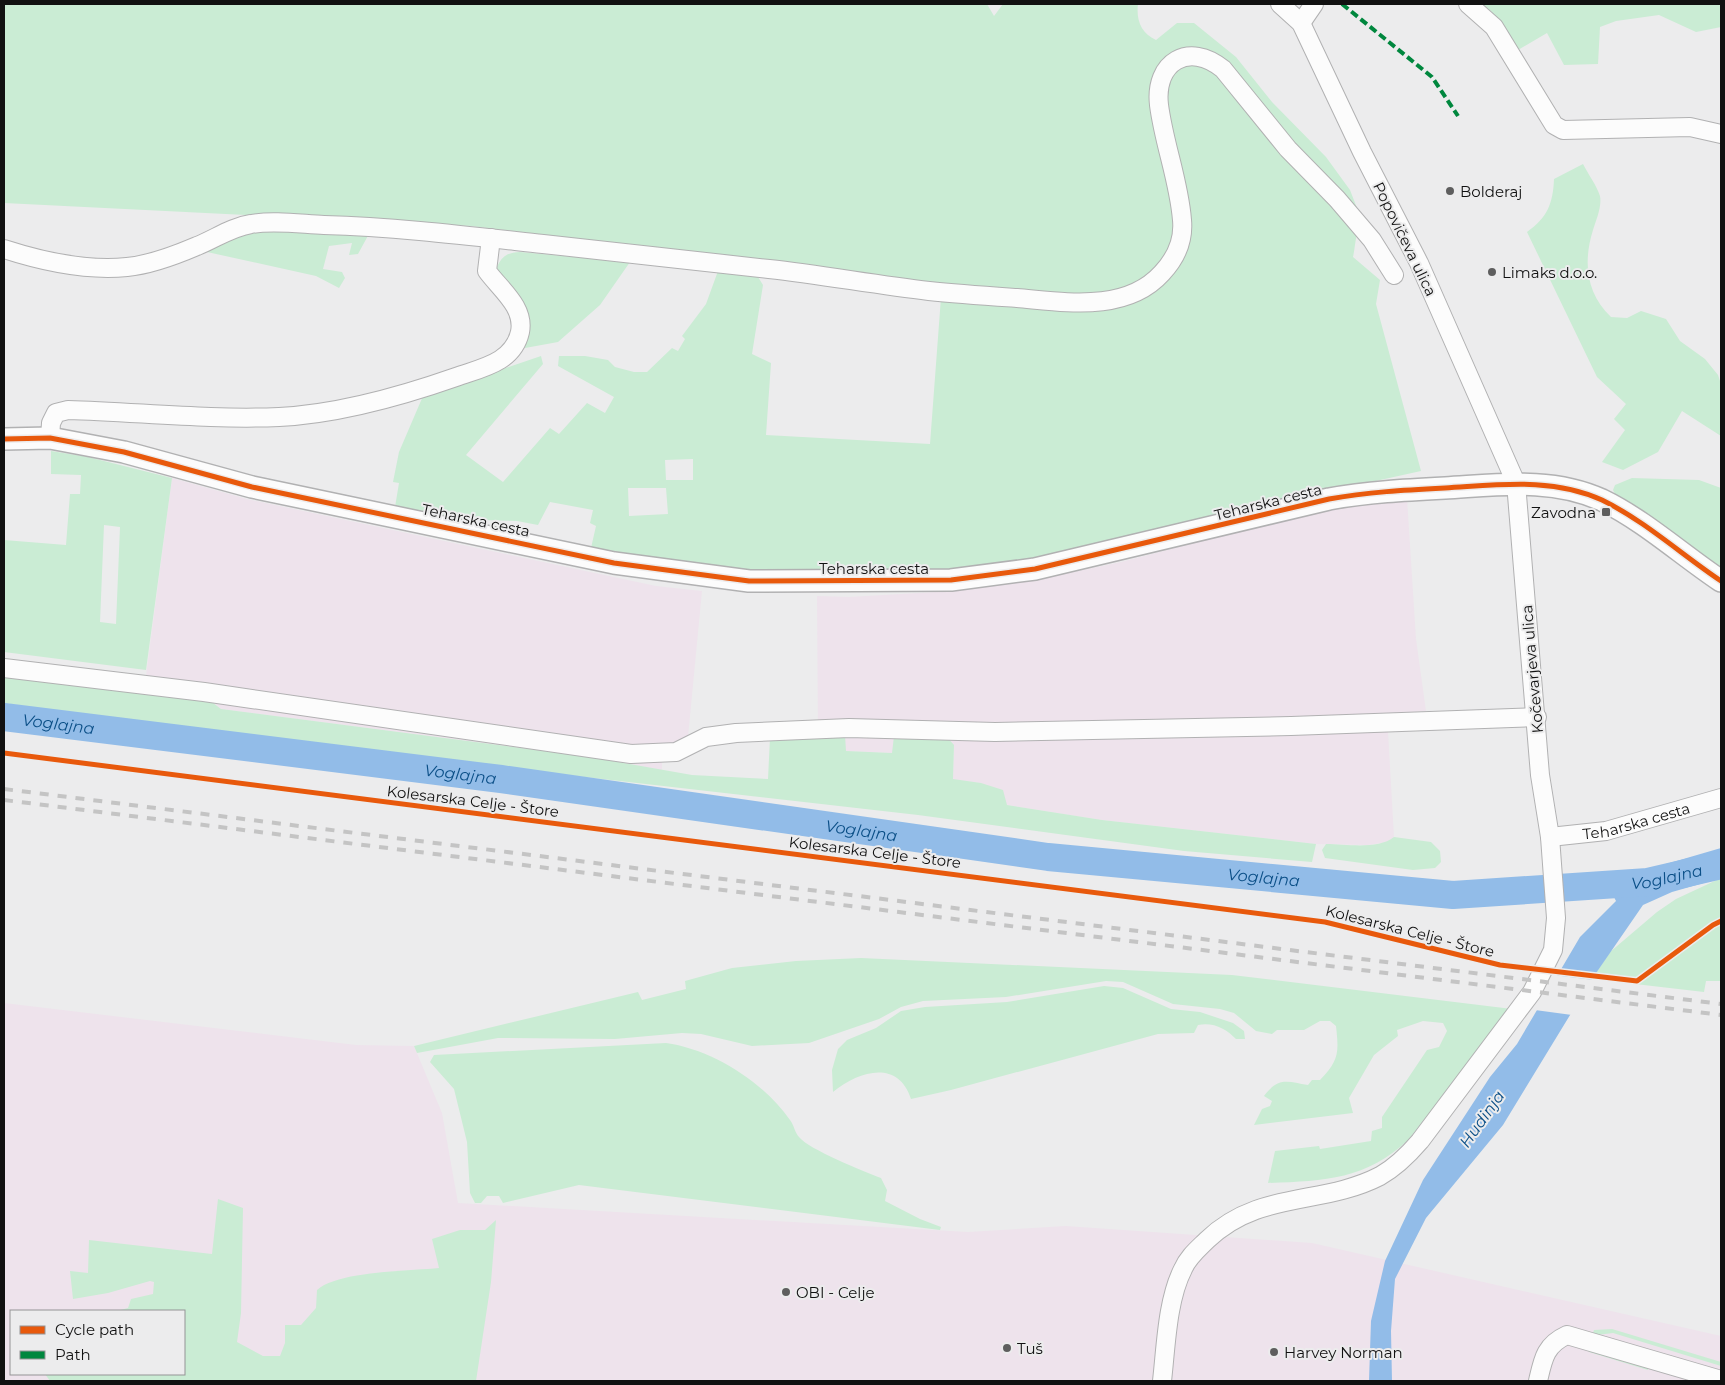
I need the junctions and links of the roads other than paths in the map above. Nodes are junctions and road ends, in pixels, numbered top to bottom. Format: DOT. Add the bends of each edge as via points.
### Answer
graph roads {
  1 [pos="1280,4"];
  2 [pos="1314,4"];
  3 [pos="1468,4"];
  4 [pos="1301,23"];
  5 [pos="1721,134"];
  6 [pos="491,238"];
  7 [pos="4,249"];
  8 [pos="1394,275"];
  9 [pos="50,438"];
  10 [pos="4,439"];
  11 [pos="1516,483"];
  12 [pos="1721,581"];
  13 [pos="4,668"];
  14 [pos="1537,717"];
  15 [pos="1721,798"];
  16 [pos="1550,837"];
  17 [pos="1721,1380"];
  18 [pos="1162,1381"];
  19 [pos="1538,1381"];
  1 -- 4 [label="street, Popovičeva ulica"];
  2 -- 4 [label="street"];
  3 -- 5 [label="street" via="1494,27 1554,125 1563,130 1690,127"];
  4 -- 11 [label="street, Popovičeva ulica" via="1419,262"];
  6 -- 7 [label="street" via="369,226 253,223 147,263 100,268"];
  6 -- 8 [label="street" via="774,269 930,291 1106,302 1133,294 1154,282 1174,260 1183,224 1162,121 1159,85 1168,66 1176,60 1201,56 1223,69 1288,149 1372,240"];
  6 -- 9 [label="street" via="488,271 511,299 520,323 516,343 497,363 418,391 280,417 68,410 56,413 51,423"];
  9 -- 10 [label="street, Teharska cesta"];
  9 -- 11 [label="street, Teharska cesta" via="124,452 252,487 614,563 749,581 951,580 1035,570 1357,494"];
  11 -- 12 [label="street, Teharska cesta" via="1562,487 1602,500"];
  11 -- 14 [label="street, Kočevarjeva ulica"];
  13 -- 14 [label="street" via="204,692 630,754 676,752 706,737 736,733 849,728 1005,732"];
  14 -- 16 [label="street, Kočevarjeva ulica" via="1540,775"];
  15 -- 16 [label="street, Teharska cesta" via="1606,831"];
  16 -- 18 [label="street, Kočevarjeva ulica" via="1556,918 1553,950 1532,992 1402,1162 1379,1176 1350,1187 1261,1207 1237,1216 1194,1253 1183,1269 1174,1296"];
  17 -- 19 [label="street" via="1567,1334 1553,1341"];
}
